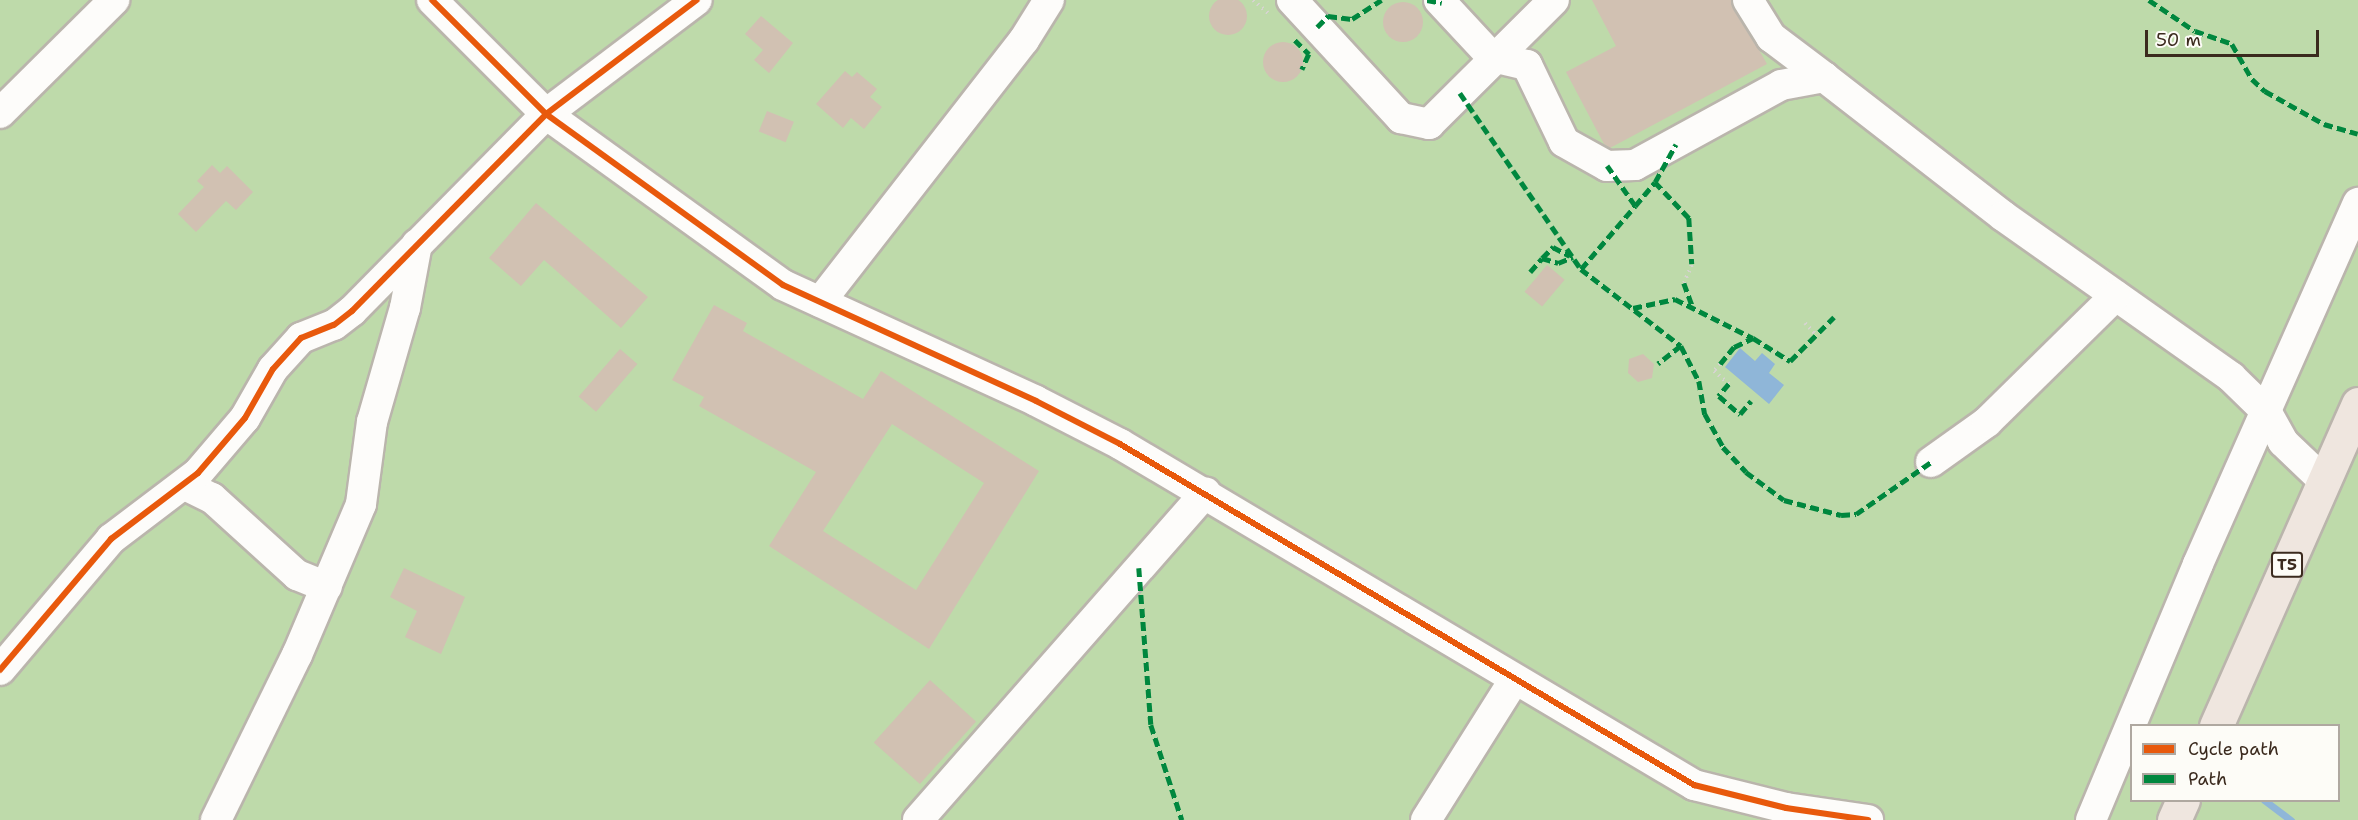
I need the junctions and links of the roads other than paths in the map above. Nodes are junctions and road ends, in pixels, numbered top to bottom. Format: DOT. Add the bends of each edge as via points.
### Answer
graph roads {
  1 [pos="114,0"];
  2 [pos="432,0"];
  3 [pos="697,0"];
  4 [pos="1049,0"];
  5 [pos="1439,0"];
  6 [pos="1554,0"];
  7 [pos="1748,0"];
  8 [pos="1283,10"];
  9 [pos="1492,57"];
  10 [pos="1824,77"];
  11 [pos="0,113"];
  12 [pos="546,114"];
  13 [pos="2358,203"];
  14 [pos="417,244"];
  15 [pos="2115,296"];
  16 [pos="820,302"];
  17 [pos="2358,404"];
  18 [pos="2266,411"];
  19 [pos="1931,462"];
  20 [pos="2324,481"];
  21 [pos="185,485"];
  22 [pos="1206,492"];
  23 [pos="327,587"];
  24 [pos="0,670"];
  25 [pos="1514,680"];
  26 [pos="2131,724"];
  27 [pos="2217,724"];
  28 [pos="2130,727"];
  29 [pos="2183,802"];
  30 [pos="216,820"];
  31 [pos="918,820"];
  32 [pos="1426,820"];
  33 [pos="1868,820"];
  34 [pos="2091,820"];
  35 [pos="2174,820"];
  1 -- 11 [label="street"];
  2 -- 12 [label="street"];
  3 -- 12 [label="street"];
  4 -- 16 [label="street" via="1024,40"];
  5 -- 9 [label="street"];
  6 -- 9 [label="street"];
  7 -- 10 [label="street" via="1771,37"];
  8 -- 9 [label="street" via="1401,118 1413,122 1429,124 1445,111"];
  9 -- 10 [label="street" via="1527,65 1564,142 1607,166 1635,165 1781,85"];
  10 -- 15 [label="street" via="1986,203"];
  12 -- 14 [label="street"];
  12 -- 16 [label="street" via="730,250 783,285"];
  13 -- 18 [label="street"];
  14 -- 21 [label="street" via="352,311 334,326 301,338 282,357 245,418"];
  14 -- 23 [label="street" via="405,308 372,422 361,504"];
  15 -- 18 [label="street" via="2231,377"];
  15 -- 19 [label="street" via="1988,423"];
  16 -- 22 [label="street" via="1036,401"];
  17 -- 20 [label="highway, T5"];
  18 -- 20 [label="street" via="2283,442"];
  18 -- 26 [label="street"];
  20 -- 27 [label="highway, T5"];
  21 -- 23 [label="street" via="212,498 297,575"];
  21 -- 24 [label="street" via="111,539"];
  22 -- 25 [label="street"];
  22 -- 31 [label="street"];
  23 -- 30 [label="street"];
  25 -- 32 [label="street"];
  25 -- 33 [label="street" via="1694,785 1786,808"];
  28 -- 34 [label="street"];
  29 -- 35 [label="highway"];
}
